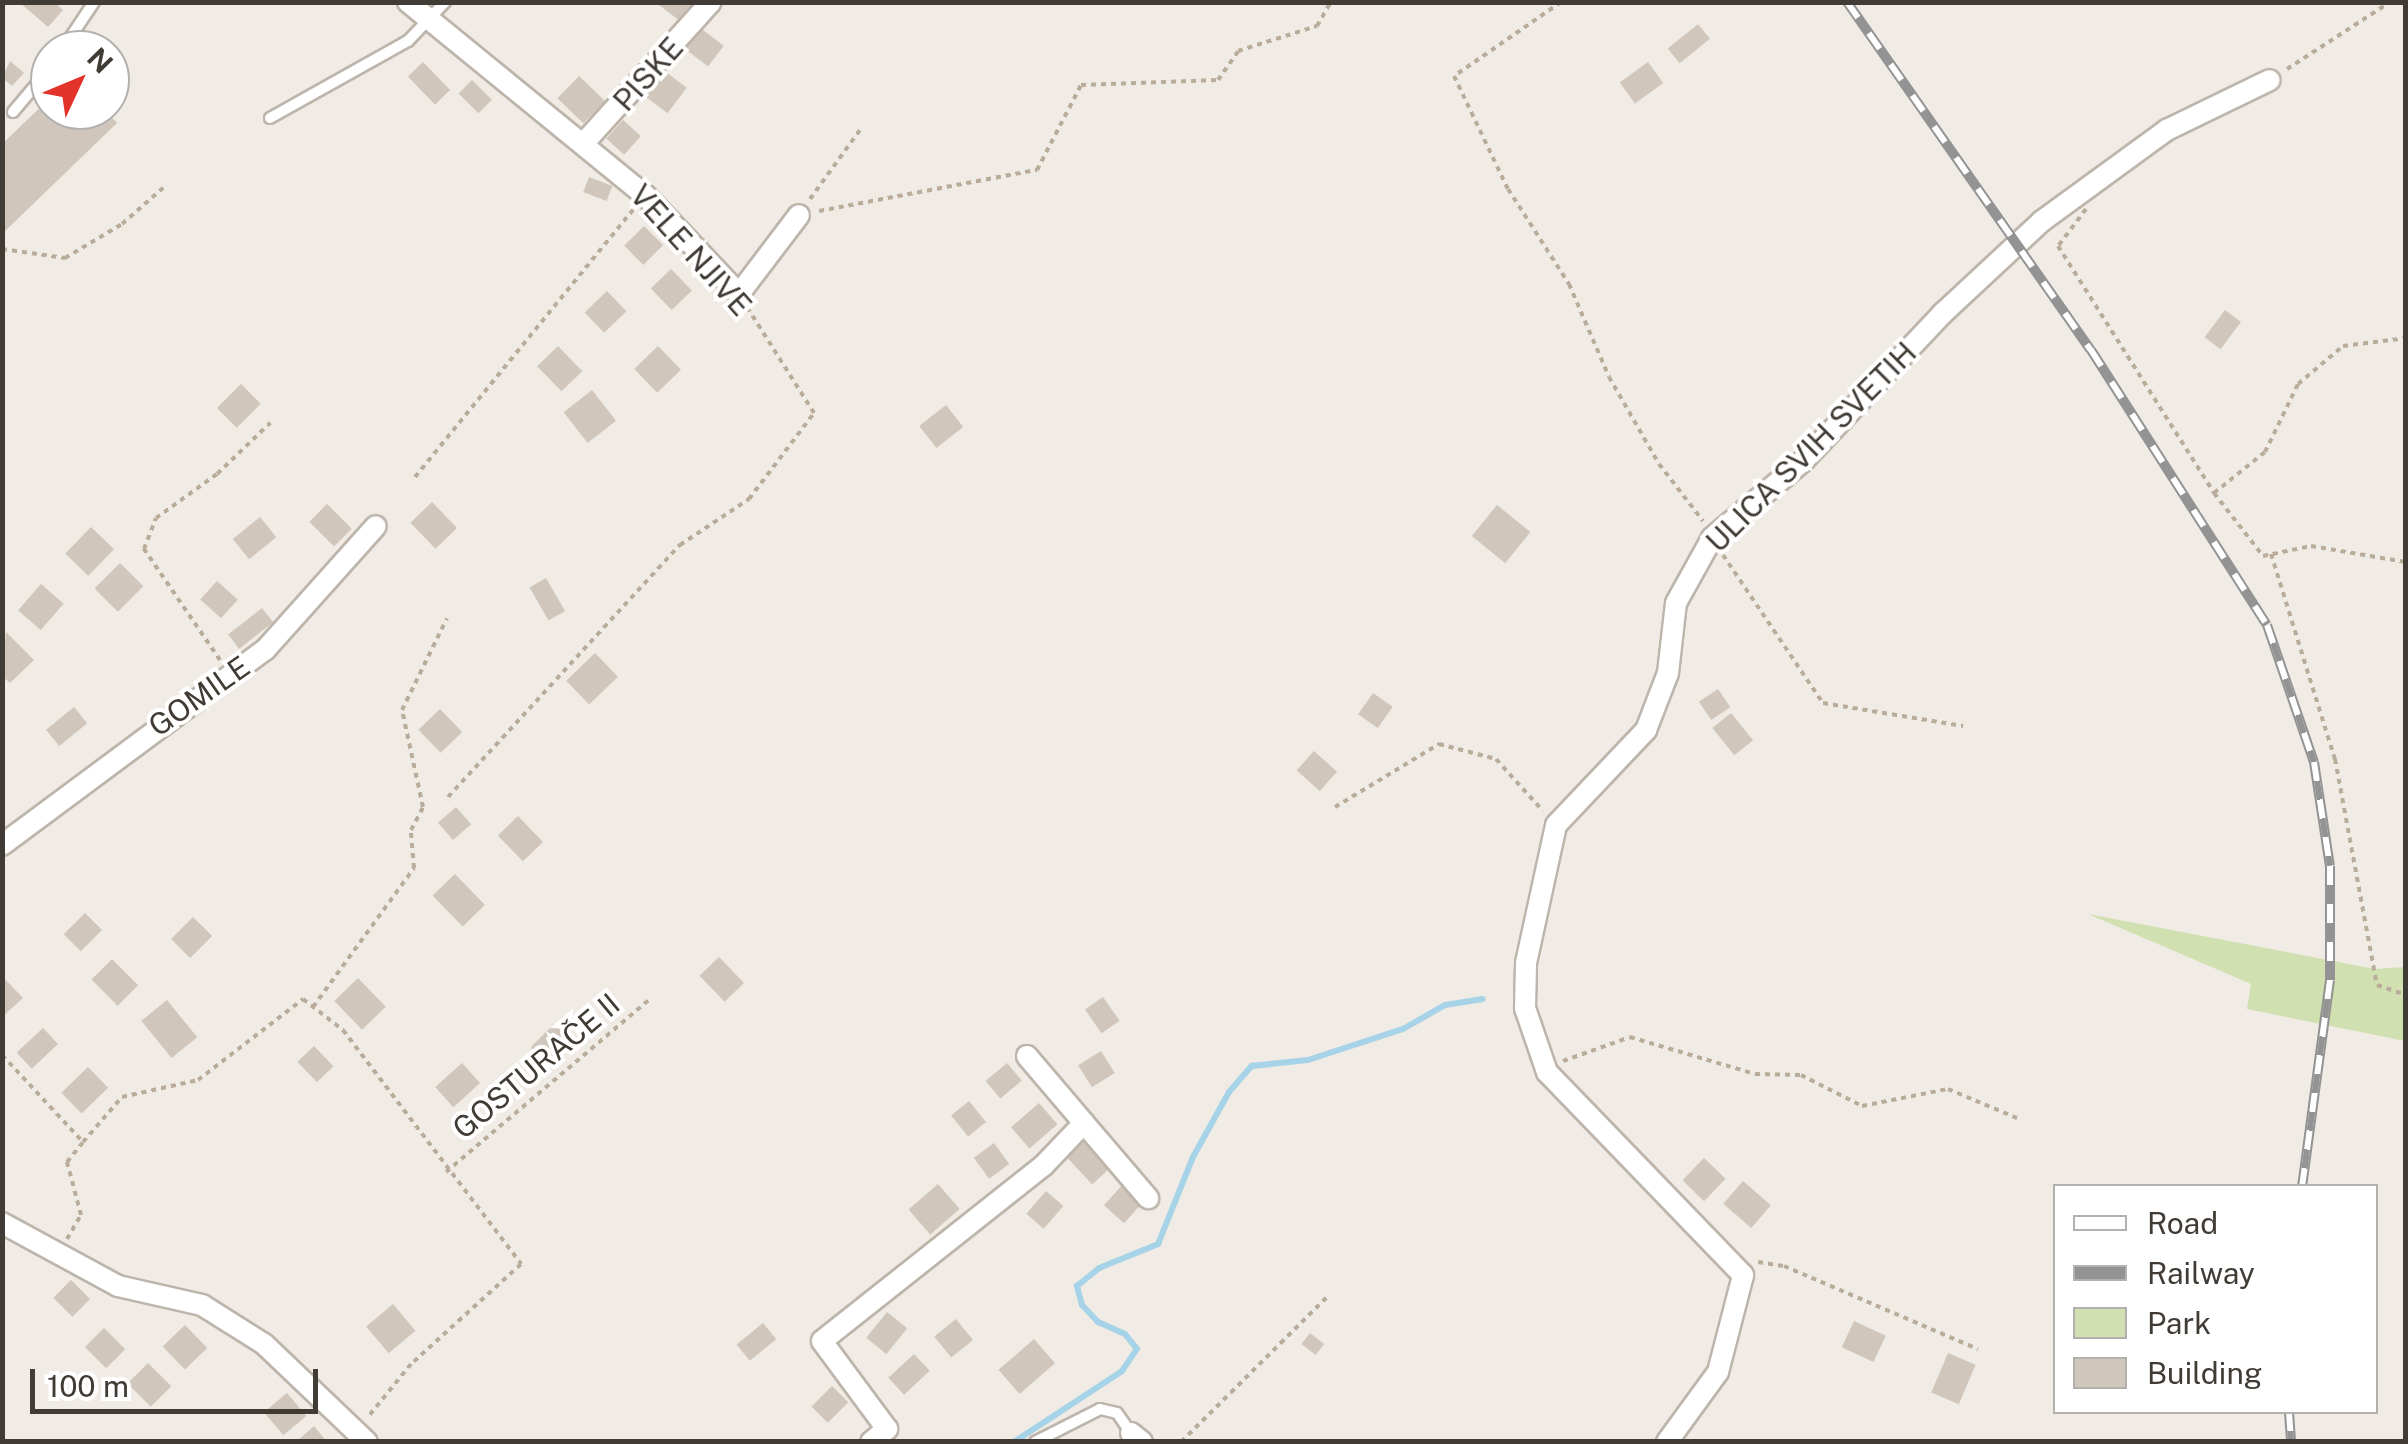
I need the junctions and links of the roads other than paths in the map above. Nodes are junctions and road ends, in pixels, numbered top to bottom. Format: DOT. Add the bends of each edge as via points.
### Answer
graph roads {
  1 [pos="94,2"];
  2 [pos="408,2"];
  3 [pos="445,2"];
  4 [pos="710,2"];
  5 [pos="428,20"];
  6 [pos="75,30"];
  7 [pos="2270,80"];
  8 [pos="30,92"];
  9 [pos="14,112"];
  10 [pos="270,118"];
  11 [pos="583,144"];
  12 [pos="799,215"];
  13 [pos="376,526"];
  14 [pos="2,845"];
  15 [pos="1027,1056"];
  16 [pos="1084,1123"];
  17 [pos="1148,1198"];
  18 [pos="2,1222"];
  19 [pos="362,1436"];
  20 [pos="1136,1437"];
  21 [pos="871,1442"];
  22 [pos="1034,1442"];
  23 [pos="1667,1442"];
  1 -- 6 [label="lane"];
  2 -- 5 [label="street, VELE NJIVE"];
  3 -- 5 [label="lane"];
  4 -- 11 [label="street, PISKE"];
  5 -- 10 [label="lane" via="408,40"];
  5 -- 11 [label="street, VELE NJIVE"];
  7 -- 23 [label="street, ULICA SVIH SVETIH" via="2167,130 2017,242 1802,461 1712,538 1676,604 1668,672 1646,730 1556,825 1526,963 1525,1008 1547,1072 1743,1275 1718,1372"];
  8 -- 9 [label="lane"];
  11 -- 12 [label="street, VELE NJIVE" via="645,195 739,294"];
  13 -- 14 [label="street, GOMILE" via="265,650"];
  15 -- 16 [label="street"];
  16 -- 17 [label="street"];
  16 -- 21 [label="street" via="1044,1166 822,1341 887,1429"];
  18 -- 19 [label="street" via="118,1286 202,1305 264,1344"];
  20 -- 22 [label="lane" via="1117,1413 1100,1410"];
}
